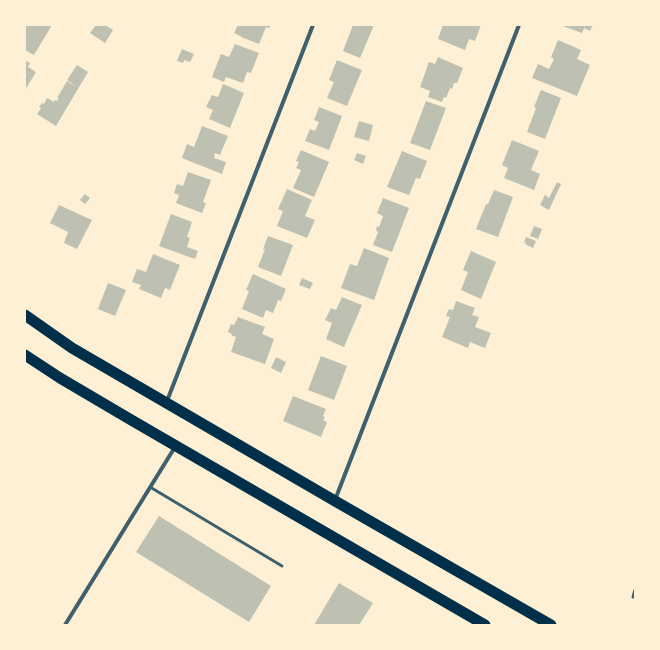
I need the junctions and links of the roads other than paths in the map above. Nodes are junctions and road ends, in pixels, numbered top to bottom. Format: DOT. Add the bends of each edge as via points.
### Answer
graph roads {
  1 [pos="313,25"];
  2 [pos="519,25"];
  3 [pos="25,315"];
  4 [pos="25,355"];
  5 [pos="166,403"];
  6 [pos="175,446"];
  7 [pos="150,487"];
  8 [pos="335,501"];
  9 [pos="282,566"];
  10 [pos="635,590"];
  11 [pos="633,597"];
  12 [pos="65,625"];
  13 [pos="485,625"];
  14 [pos="551,625"];
  1 -- 5 [label="street"];
  2 -- 8 [label="street"];
  3 -- 5 [label="highway" via="72,348"];
  4 -- 6 [label="highway"];
  5 -- 8 [label="highway"];
  6 -- 7 [label="street"];
  6 -- 13 [label="highway"];
  7 -- 9 [label="lane"];
  7 -- 12 [label="street"];
  8 -- 14 [label="highway"];
  10 -- 11 [label="lane"];
}
